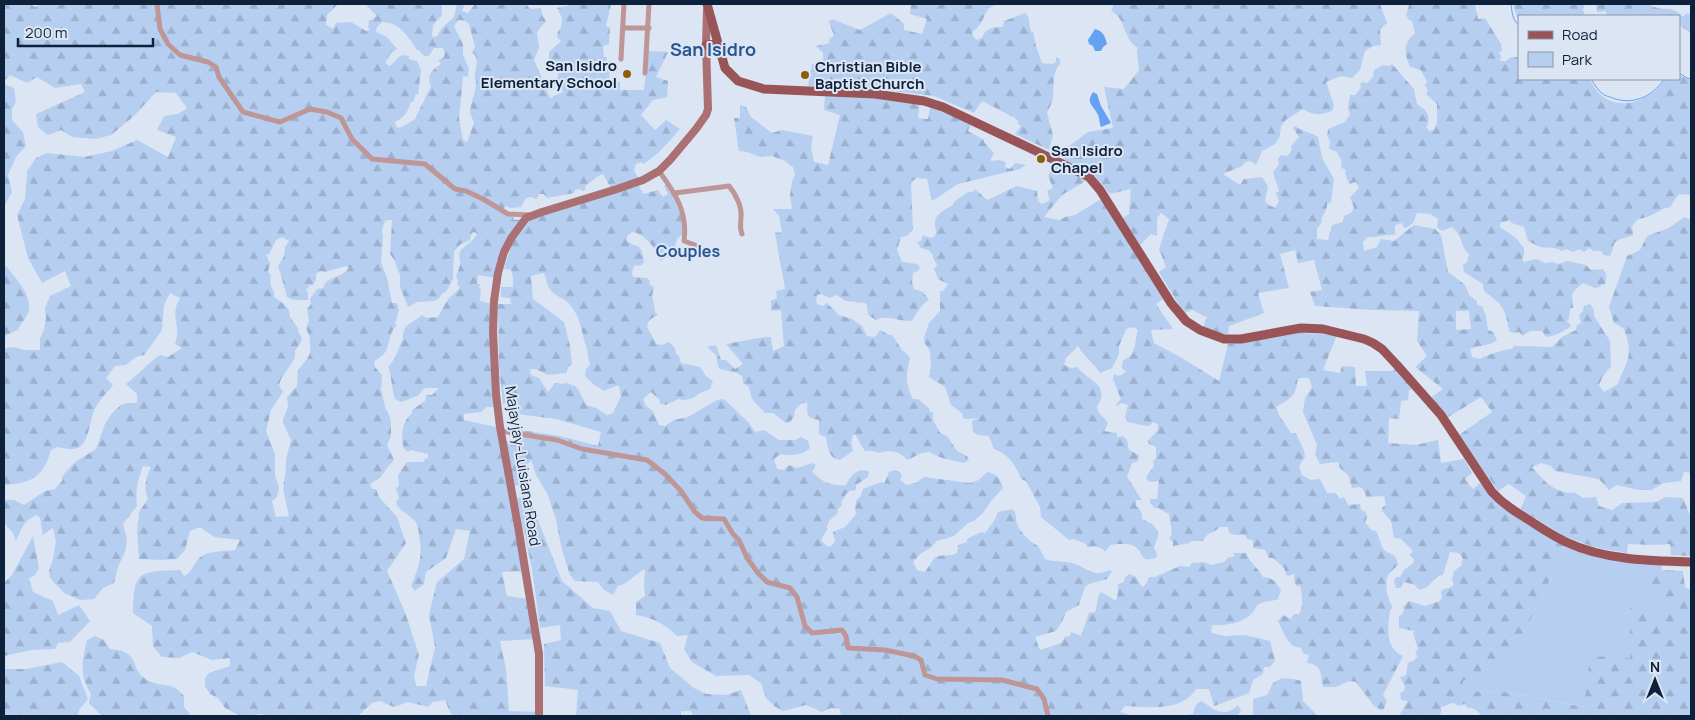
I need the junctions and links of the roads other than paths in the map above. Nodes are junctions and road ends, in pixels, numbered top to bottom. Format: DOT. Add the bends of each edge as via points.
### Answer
graph roads {
  1 [pos="157,4"];
  2 [pos="624,4"];
  3 [pos="649,4"];
  4 [pos="707,6"];
  5 [pos="623,28"];
  6 [pos="649,28"];
  7 [pos="717,44"];
  8 [pos="706,45"];
  9 [pos="621,59"];
  10 [pos="645,73"];
  11 [pos="659,171"];
  12 [pos="675,193"];
  13 [pos="534,215"];
  14 [pos="742,234"];
  15 [pos="698,254"];
  16 [pos="502,431"];
  17 [pos="1691,562"];
  18 [pos="539,716"];
  19 [pos="1048,716"];
  1 -- 13 [label="street" via="160,29 168,44 180,55 216,67 219,77 243,112 280,122 310,109 327,112 341,118 352,139 372,159 425,164 455,189 483,199 508,214"];
  2 -- 5 [label="street"];
  3 -- 6 [label="street"];
  4 -- 7 [label="main road"];
  4 -- 8 [label="street, Majayjay-Luisiana Road"];
  5 -- 6 [label="street"];
  5 -- 9 [label="street"];
  6 -- 10 [label="street"];
  7 -- 8 [label="main road"];
  7 -- 17 [label="main road" via="725,68 738,81 748,85 770,90 875,94 924,101 1089,177 1171,303 1186,321 1200,330 1224,339 1241,339 1301,328 1323,329 1373,343 1397,365 1440,415 1492,492 1515,511 1567,542 1593,551 1646,561"];
  8 -- 11 [label="street, Majayjay-Luisiana Road" via="706,115"];
  11 -- 12 [label="street"];
  11 -- 13 [label="street, Majayjay-Luisiana Road" via="643,180"];
  12 -- 14 [label="street" via="729,186 735,193 742,216 739,227"];
  12 -- 15 [label="street" via="685,220 684,241 695,245"];
  13 -- 16 [label="street, Majayjay-Luisiana Road" via="526,218 512,237 498,273 494,332 496,394"];
  16 -- 18 [label="street, Majayjay-Luisiana Road" via="539,654"];
  16 -- 19 [label="street" via="647,460 666,474 702,518 724,519 747,558 767,582 790,588 797,597 805,626 812,632 842,630 848,648 914,656 922,660 925,675 937,680 1002,680 1037,689 1044,698"];
}
